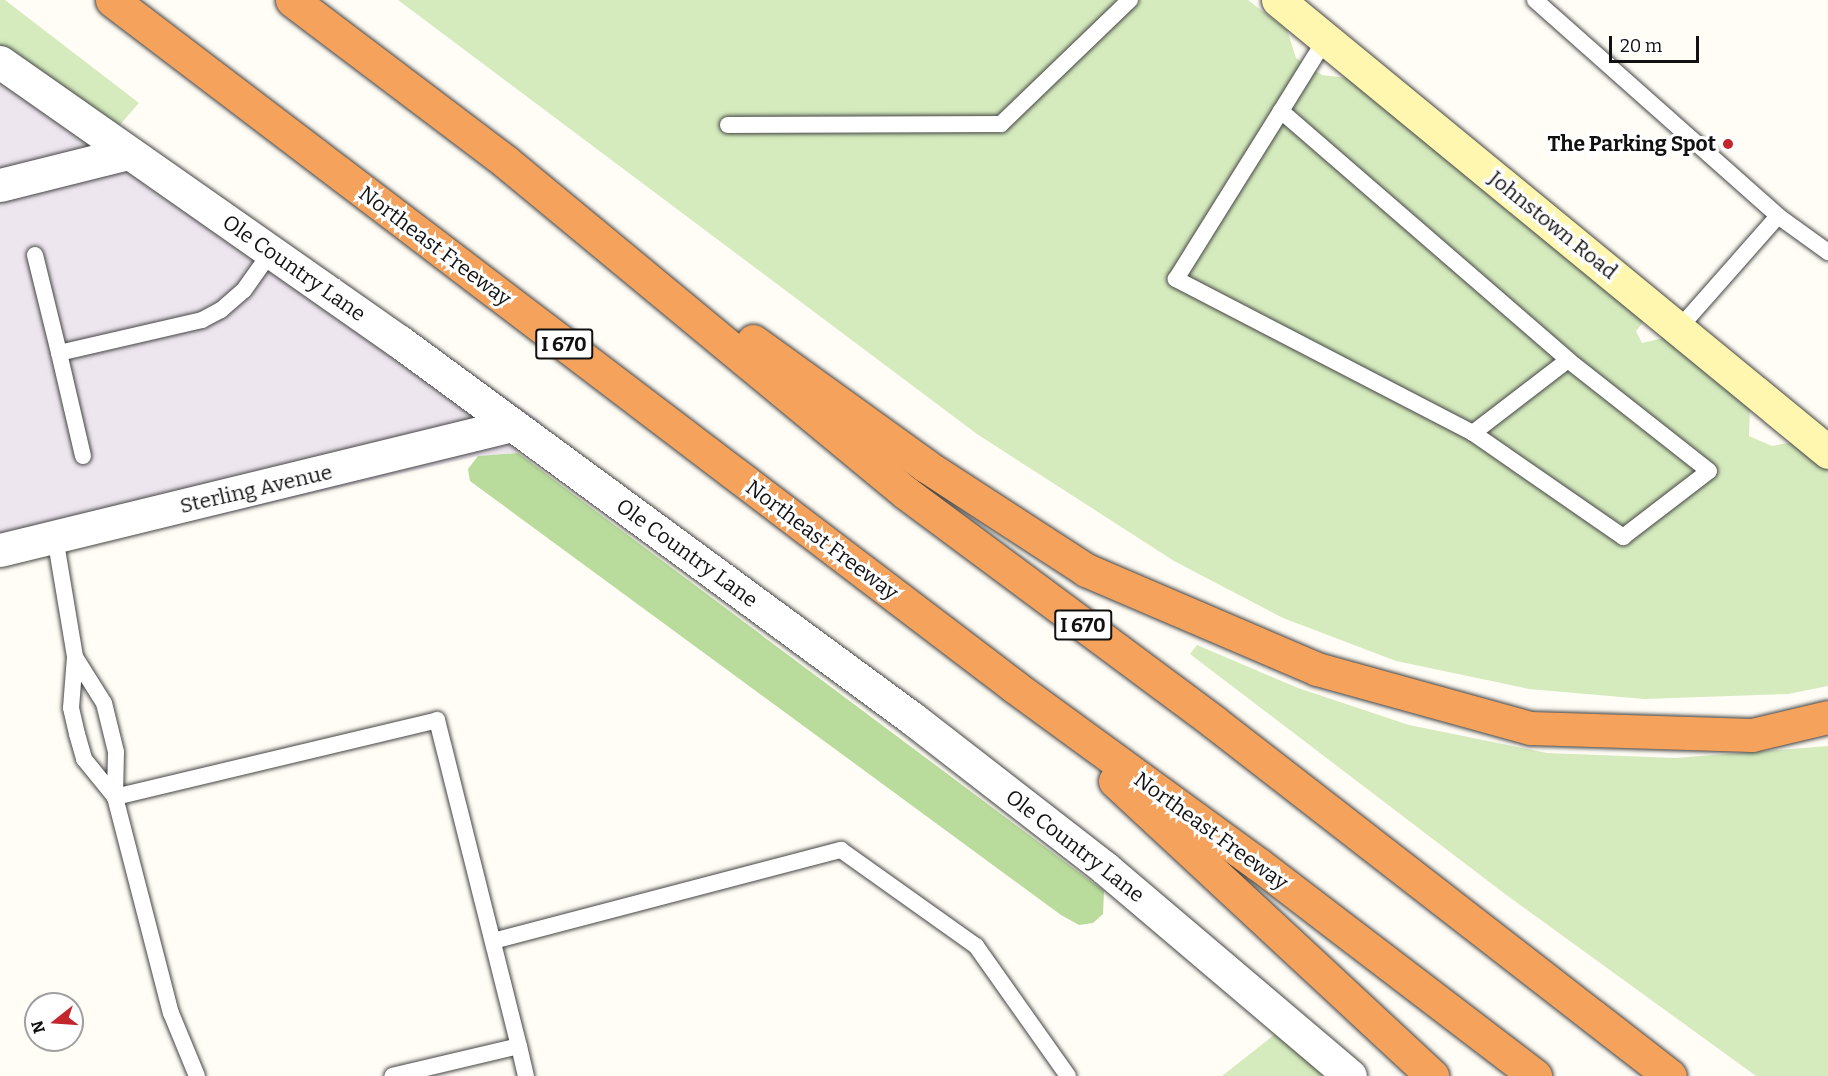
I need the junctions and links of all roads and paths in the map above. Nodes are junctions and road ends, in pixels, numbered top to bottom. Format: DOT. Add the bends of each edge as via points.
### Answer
graph roads {
  1 [pos="112,0"];
  2 [pos="292,0"];
  3 [pos="1130,0"];
  4 [pos="1278,0"];
  5 [pos="1536,0"];
  6 [pos="1325,40"];
  7 [pos="0,62"];
  8 [pos="1281,111"];
  9 [pos="728,124"];
  10 [pos="128,153"];
  11 [pos="506,162"];
  12 [pos="0,185"];
  13 [pos="1778,216"];
  14 [pos="271,252"];
  15 [pos="1828,252"];
  16 [pos="35,255"];
  17 [pos="1680,327"];
  18 [pos="59,353"];
  19 [pos="1568,360"];
  20 [pos="512,425"];
  21 [pos="1473,433"];
  22 [pos="1828,452"];
  23 [pos="83,456"];
  24 [pos="55,537"];
  25 [pos="0,550"];
  26 [pos="75,657"];
  27 [pos="1015,687"];
  28 [pos="1828,717"];
  29 [pos="115,797"];
  30 [pos="493,941"];
  31 [pos="519,1046"];
  32 [pos="197,1076"];
  33 [pos="392,1076"];
  34 [pos="526,1076"];
  35 [pos="1068,1076"];
  36 [pos="1350,1076"];
  37 [pos="1432,1076"];
  38 [pos="1534,1076"];
  39 [pos="1670,1076"];
  1 -- 27 [label="highway, Northeast Freeway / I 670"];
  2 -- 11 [label="highway, I 670"];
  3 -- 9 [label="lane" via="1001,124"];
  4 -- 6 [label="main road, Johnstown Road"];
  5 -- 13 [label="lane"];
  6 -- 8 [label="lane"];
  6 -- 17 [label="main road, Johnstown Road"];
  7 -- 10 [label="street, Ole Country Lane"];
  8 -- 19 [label="lane"];
  8 -- 21 [label="lane" via="1176,279"];
  10 -- 12 [label="street"];
  10 -- 14 [label="street, Ole Country Lane"];
  11 -- 28 [label="highway" via="926,466 1086,570 1317,669 1530,728 1752,735"];
  11 -- 39 [label="highway, I 670" via="906,493 1214,722"];
  13 -- 15 [label="lane"];
  13 -- 17 [label="lane"];
  14 -- 18 [label="lane" via="244,290 202,320"];
  14 -- 20 [label="street, Ole Country Lane"];
  16 -- 18 [label="lane"];
  17 -- 22 [label="main road, Johnstown Road"];
  18 -- 23 [label="lane"];
  19 -- 21 [label="lane"];
  19 -- 21 [label="lane" via="1709,471 1623,537"];
  20 -- 24 [label="street, Sterling Avenue"];
  20 -- 36 [label="street, Ole Country Lane" via="940,740 1105,868"];
  24 -- 25 [label="street, Sterling Avenue"];
  24 -- 26 [label="lane"];
  26 -- 29 [label="lane" via="104,702 116,752"];
  26 -- 29 [label="lane" via="71,708 84,759"];
  27 -- 37 [label="highway"];
  27 -- 38 [label="highway, Northeast Freeway / I 670" via="1258,864"];
  29 -- 30 [label="lane" via="437,720"];
  29 -- 32 [label="lane" via="171,1013"];
  30 -- 31 [label="lane"];
  30 -- 35 [label="lane" via="841,850 976,946"];
  31 -- 33 [label="lane"];
  31 -- 34 [label="lane"];
}
